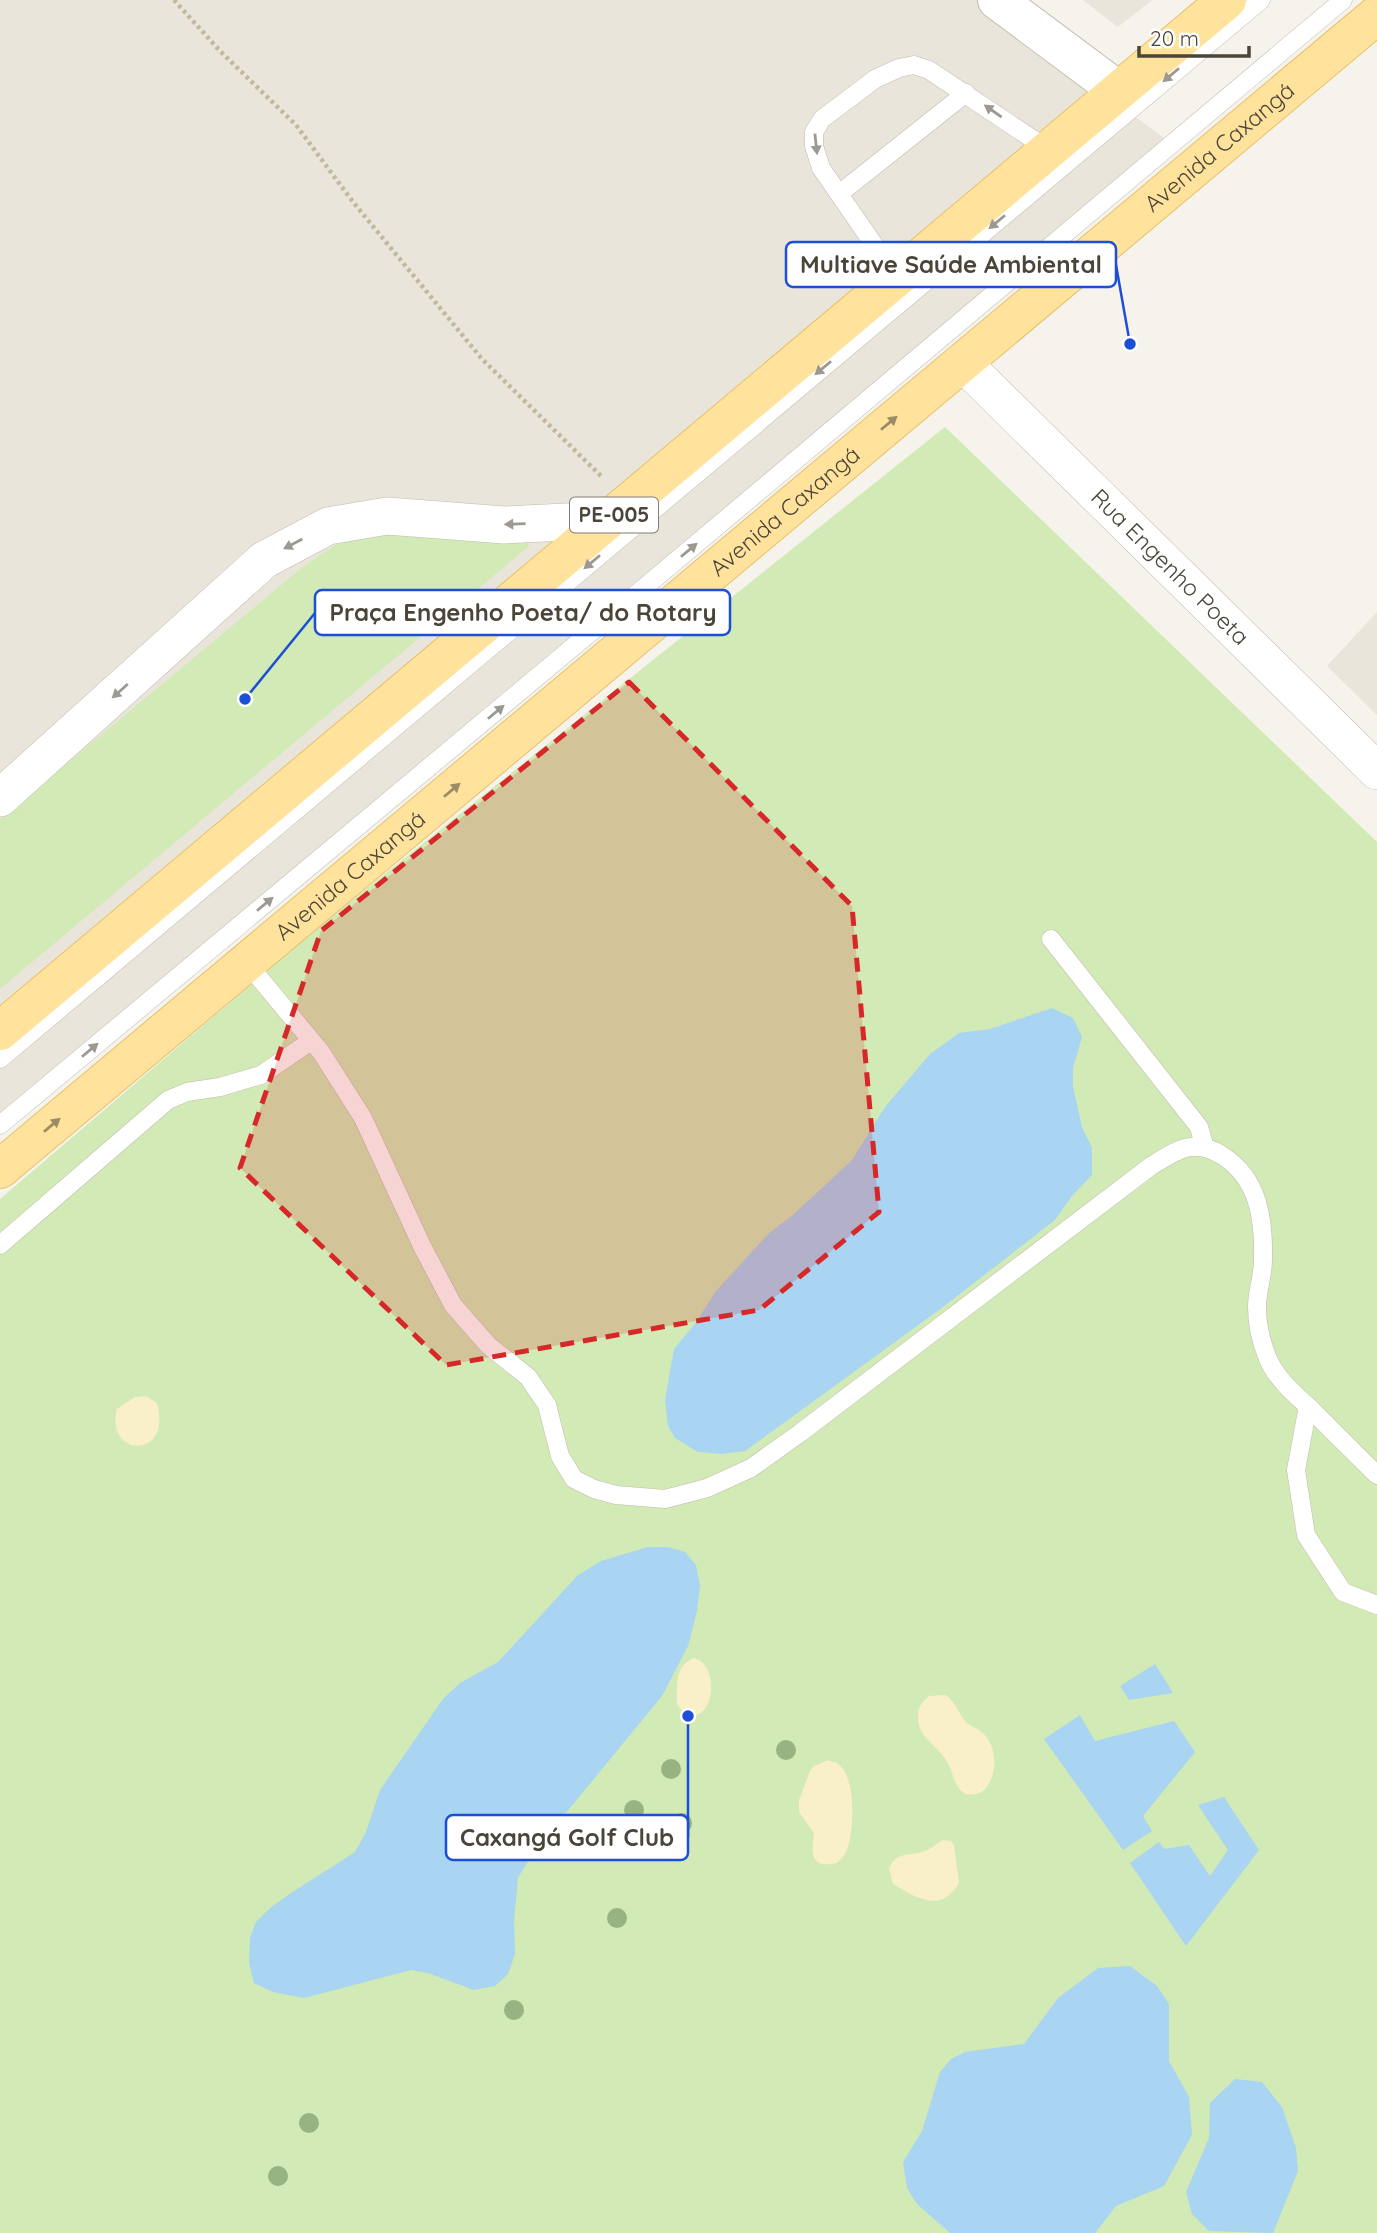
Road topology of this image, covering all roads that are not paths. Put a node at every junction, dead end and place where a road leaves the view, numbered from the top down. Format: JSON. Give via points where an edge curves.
{"nodes":[{"id":1,"x":997,"y":0,"type":"edge"},
{"id":2,"x":1227,"y":0,"type":"edge"},
{"id":3,"x":1261,"y":0,"type":"edge"},
{"id":4,"x":1343,"y":0,"type":"edge"},
{"id":5,"x":1377,"y":15,"type":"edge"},
{"id":6,"x":1119,"y":91,"type":"junction"},
{"id":7,"x":966,"y":93,"type":"junction"},
{"id":8,"x":1263,"y":110,"type":"junction"},
{"id":9,"x":1173,"y":145,"type":"junction"},
{"id":10,"x":1049,"y":150,"type":"junction"},
{"id":11,"x":839,"y":194,"type":"junction"},
{"id":12,"x":897,"y":278,"type":"junction"},
{"id":13,"x":962,"y":362,"type":"junction"},
{"id":14,"x":618,"y":512,"type":"junction"},
{"id":15,"x":1377,"y":771,"type":"edge"},
{"id":16,"x":0,"y":798,"type":"edge"},
{"id":17,"x":1051,"y":939,"type":"dead end"},
{"id":18,"x":246,"y":962,"type":"junction"},
{"id":19,"x":0,"y":1031,"type":"edge"},
{"id":20,"x":311,"y":1041,"type":"junction"},
{"id":21,"x":0,"y":1059,"type":"edge"},
{"id":22,"x":0,"y":1125,"type":"edge"},
{"id":23,"x":1205,"y":1148,"type":"junction"},
{"id":24,"x":0,"y":1169,"type":"edge"},
{"id":25,"x":0,"y":1245,"type":"edge"},
{"id":26,"x":1308,"y":1406,"type":"junction"},
{"id":27,"x":1377,"y":1475,"type":"edge"},
{"id":28,"x":1377,"y":1605,"type":"edge"}],
"edges":[{"from":1,"to":6,"type":"street"},
{"from":2,"to":6,"type":"main road","number":"PE-005"},
{"from":3,"to":21,"type":"lane","one_way":true},
{"from":4,"to":9,"type":"lane"},
{"from":5,"to":8,"type":"main road","name":"Avenida Caxangá"},
{"from":6,"to":10,"type":"main road","number":"PE-005"},
{"from":10,"to":7,"type":"lane","one_way":true},
{"from":7,"to":11,"type":"lane"},
{"from":7,"to":11,"type":"lane","one_way":true,"via":[[929,69],[914,65],[875,79],[822,118],[814,132],[814,146],[821,168]]},
{"from":8,"to":9,"type":"lane"},
{"from":8,"to":13,"type":"main road","name":"Avenida Caxangá"},
{"from":22,"to":9,"type":"lane","one_way":true},
{"from":10,"to":12,"type":"main road","number":"PE-005"},
{"from":11,"to":12,"type":"lane"},
{"from":12,"to":14,"type":"main road","number":"PE-005"},
{"from":13,"to":15,"type":"street","name":"Rua Engenho Poeta"},
{"from":18,"to":13,"type":"main road","name":"Avenida Caxangá","one_way":true},
{"from":14,"to":16,"type":"street","one_way":true,"via":[[504,525],[387,516],[328,526],[264,560]]},
{"from":14,"to":19,"type":"main road","number":"PE-005"},
{"from":17,"to":23,"type":"lane","via":[[1199,1126]]},
{"from":18,"to":20,"type":"lane"},
{"from":24,"to":18,"type":"main road","name":"Avenida Caxangá","one_way":true},
{"from":20,"to":23,"type":"lane","via":[[363,1118],[453,1305],[488,1345],[528,1377],[547,1405],[560,1455],[574,1479],[616,1495],[665,1499],[707,1488],[751,1468],[1151,1166],[1177,1150],[1196,1145]]},
{"from":20,"to":25,"type":"lane","via":[[261,1075],[168,1100]]},
{"from":23,"to":26,"type":"lane","via":[[1240,1169],[1253,1189],[1262,1217],[1260,1338],[1270,1363]]},
{"from":26,"to":27,"type":"lane"},
{"from":26,"to":28,"type":"lane","via":[[1296,1470],[1306,1535],[1343,1592]]}]}
